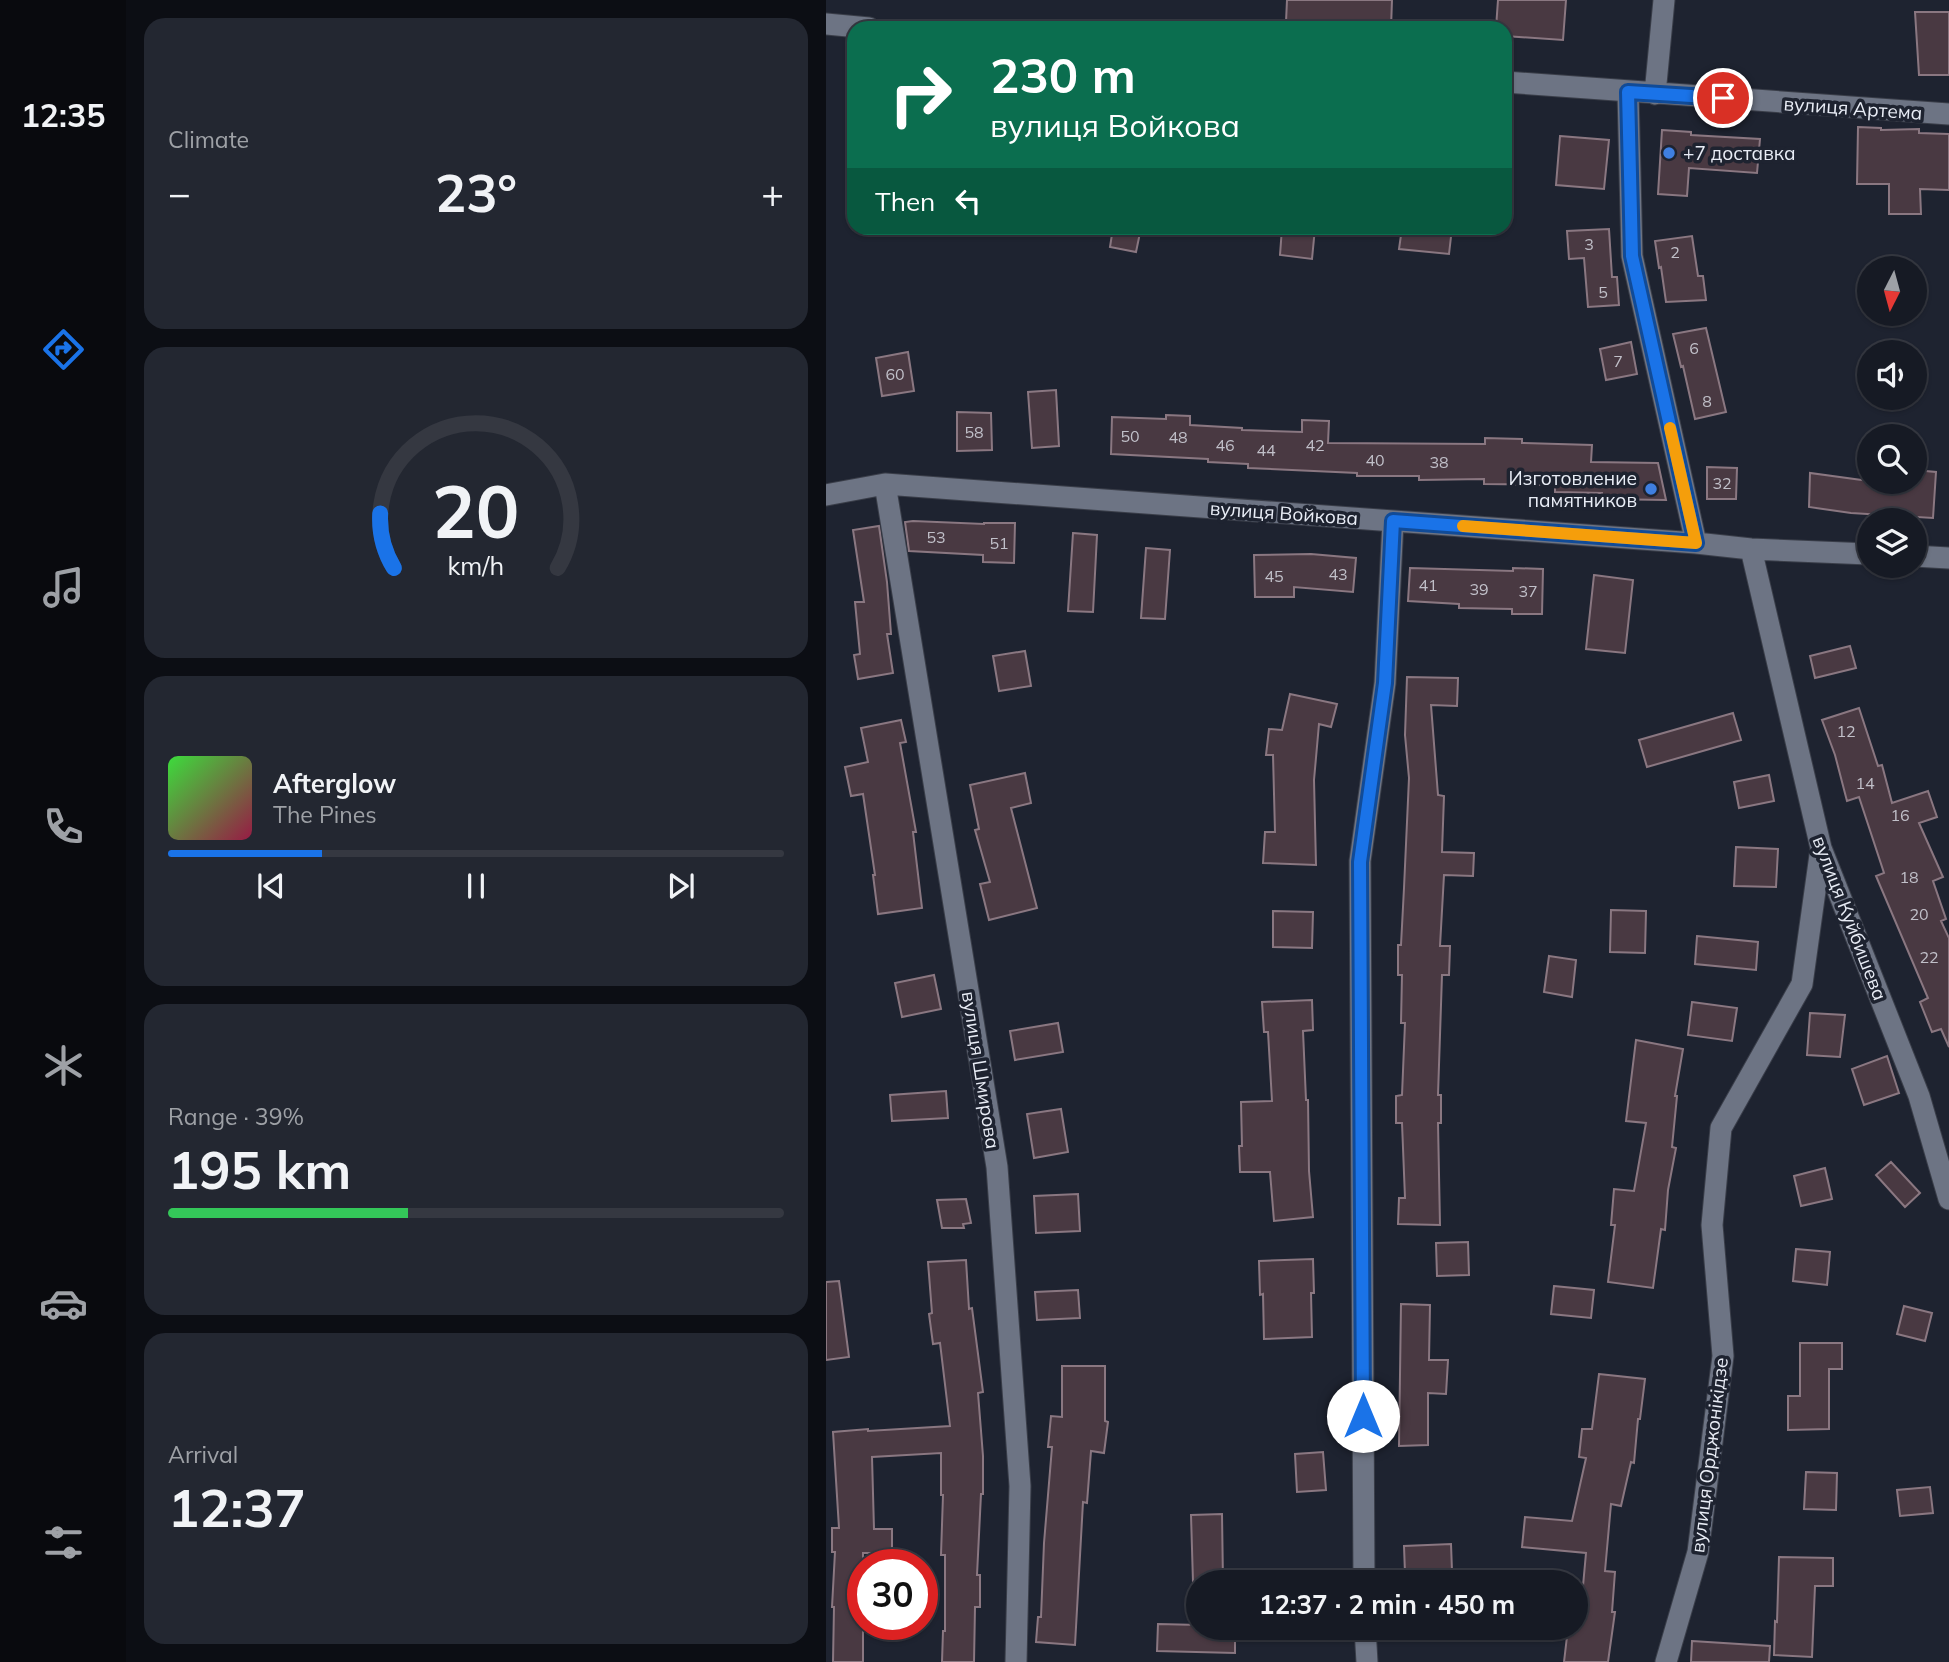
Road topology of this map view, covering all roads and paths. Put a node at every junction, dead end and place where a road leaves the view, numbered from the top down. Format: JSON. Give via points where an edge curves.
{"nodes":[{"id":1,"x":1664,"y":0,"type":"edge"},
{"id":2,"x":826,"y":24,"type":"edge"},
{"id":3,"x":847,"y":26,"type":"edge"},
{"id":4,"x":1512,"y":83,"type":"edge"},
{"id":5,"x":1628,"y":92,"type":"junction"},
{"id":6,"x":1655,"y":94,"type":"junction"},
{"id":7,"x":1949,"y":114,"type":"edge"},
{"id":8,"x":885,"y":484,"type":"junction"},
{"id":9,"x":826,"y":495,"type":"edge"},
{"id":10,"x":1393,"y":521,"type":"junction"},
{"id":11,"x":1696,"y":543,"type":"junction"},
{"id":12,"x":1751,"y":549,"type":"junction"},
{"id":13,"x":1857,"y":553,"type":"edge"},
{"id":14,"x":1927,"y":557,"type":"edge"},
{"id":15,"x":1949,"y":558,"type":"edge"},
{"id":16,"x":1821,"y":848,"type":"junction"},
{"id":17,"x":1949,"y":1199,"type":"edge"},
{"id":18,"x":1364,"y":1570,"type":"edge"},
{"id":19,"x":1366,"y":1640,"type":"edge"},
{"id":20,"x":1016,"y":1662,"type":"edge"},
{"id":21,"x":1367,"y":1662,"type":"edge"},
{"id":22,"x":1666,"y":1662,"type":"edge"}],
"edges":[{"from":1,"to":6,"type":"street"},
{"from":2,"to":3,"type":"street"},
{"from":4,"to":5,"type":"street","name":"вулиця Артема"},
{"from":5,"to":6,"type":"street","name":"вулиця Артема"},
{"from":5,"to":11,"type":"street","via":[[1632,256]]},
{"from":6,"to":7,"type":"street","name":"вулиця Артема"},
{"from":8,"to":9,"type":"street","name":"вулиця Войкова"},
{"from":8,"to":10,"type":"street","name":"вулиця Войкова"},
{"from":8,"to":20,"type":"street","name":"вулиця Шмирова","via":[[997,1167],[1020,1486]]},
{"from":10,"to":11,"type":"street","name":"вулиця Войкова"},
{"from":10,"to":18,"type":"street","via":[[1385,683],[1360,862]]},
{"from":11,"to":12,"type":"street","name":"вулиця Войкова"},
{"from":12,"to":13,"type":"street","name":"вулиця Войкова"},
{"from":12,"to":16,"type":"street","name":"вулиця Куйбишева"},
{"from":14,"to":15,"type":"street"},
{"from":16,"to":17,"type":"street","name":"вулиця Куйбишева","via":[[1919,1096]]},
{"from":16,"to":22,"type":"street","name":"вулиця Орджонікідзе","via":[[1802,984],[1721,1128],[1712,1225],[1723,1356],[1698,1552]]},
{"from":19,"to":21,"type":"street"}]}
